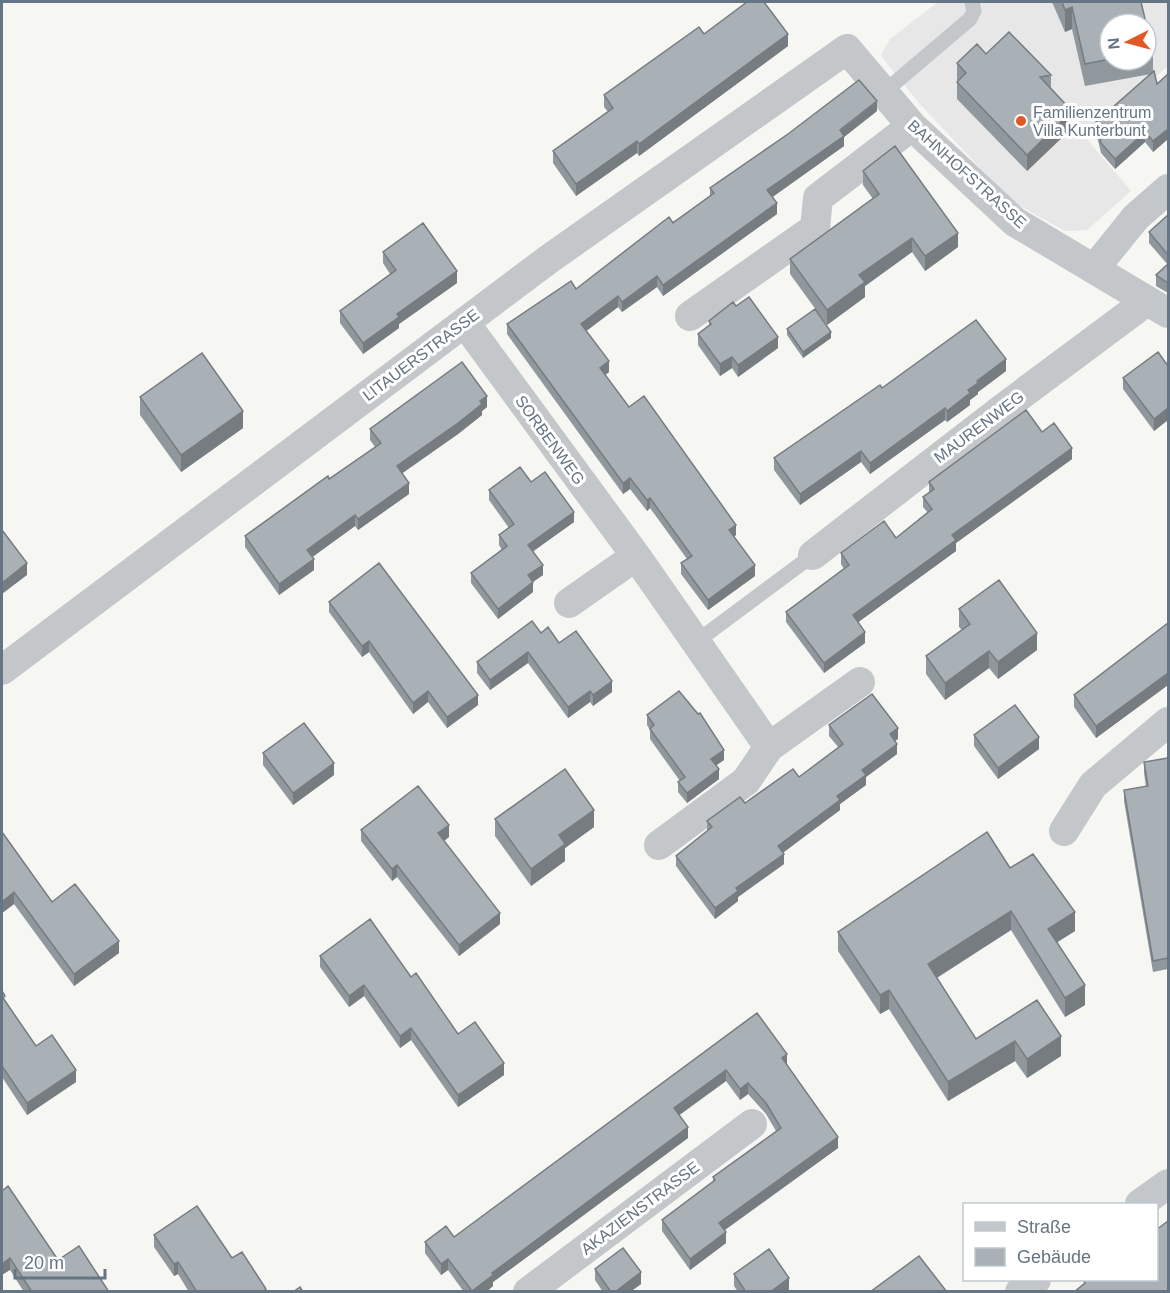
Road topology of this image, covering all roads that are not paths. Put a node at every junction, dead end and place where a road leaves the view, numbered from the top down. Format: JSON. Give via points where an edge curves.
{"nodes":[{"id":1,"x":972,"y":2,"type":"edge"},
{"id":2,"x":847,"y":49,"type":"joint"},
{"id":3,"x":884,"y":92,"type":"junction"},
{"id":4,"x":912,"y":126,"type":"junction"},
{"id":5,"x":1168,"y":189,"type":"edge"},
{"id":6,"x":1094,"y":269,"type":"junction"},
{"id":7,"x":1158,"y":307,"type":"edge"},
{"id":8,"x":690,"y":316,"type":"dead end"},
{"id":9,"x":465,"y":323,"type":"junction"},
{"id":10,"x":813,"y":555,"type":"joint"},
{"id":11,"x":636,"y":556,"type":"junction"},
{"id":12,"x":569,"y":603,"type":"dead end"},
{"id":13,"x":696,"y":642,"type":"junction"},
{"id":14,"x":2,"y":670,"type":"edge"},
{"id":15,"x":860,"y":682,"type":"dead end"},
{"id":16,"x":1168,"y":722,"type":"edge"},
{"id":17,"x":769,"y":747,"type":"junction"},
{"id":18,"x":1064,"y":831,"type":"dead end"},
{"id":19,"x":659,"y":845,"type":"dead end"},
{"id":20,"x":752,"y":1124,"type":"dead end"},
{"id":21,"x":1168,"y":1184,"type":"edge"},
{"id":22,"x":1141,"y":1203,"type":"edge"},
{"id":23,"x":1035,"y":1281,"type":"edge"},
{"id":24,"x":528,"y":1292,"type":"edge"},
{"id":25,"x":1020,"y":1292,"type":"edge"}],
"edges":[{"from":1,"to":3,"type":"lane","via":[[974,11],[970,19]]},
{"from":2,"to":3,"type":"street","name":"BAHNHOFSTRASSE"},
{"from":2,"to":9,"type":"street","name":"LITAUERSTRASSE","via":[[549,259]]},
{"from":3,"to":4,"type":"street","name":"BAHNHOFSTRASSE"},
{"from":4,"to":6,"type":"street","name":"BAHNHOFSTRASSE","via":[[1015,222]]},
{"from":4,"to":8,"type":"street","via":[[818,198],[815,228]]},
{"from":5,"to":6,"type":"street","via":[[1136,217]]},
{"from":6,"to":7,"type":"street","name":"BAHNHOFSTRASSE"},
{"from":7,"to":10,"type":"street","name":"MAURENWEG","via":[[1002,409]]},
{"from":9,"to":11,"type":"street","name":"SORBENWEG"},
{"from":9,"to":14,"type":"street","name":"LITAUERSTRASSE"},
{"from":10,"to":13,"type":"lane"},
{"from":11,"to":12,"type":"street"},
{"from":11,"to":13,"type":"street","name":"SORBENWEG"},
{"from":13,"to":17,"type":"street","name":"SORBENWEG"},
{"from":15,"to":17,"type":"street"},
{"from":16,"to":18,"type":"street","via":[[1093,784]]},
{"from":17,"to":19,"type":"street","via":[[746,781]]},
{"from":20,"to":24,"type":"street","name":"AKAZIENSTRASSE"},
{"from":21,"to":22,"type":"street"},
{"from":23,"to":25,"type":"street"}]}
